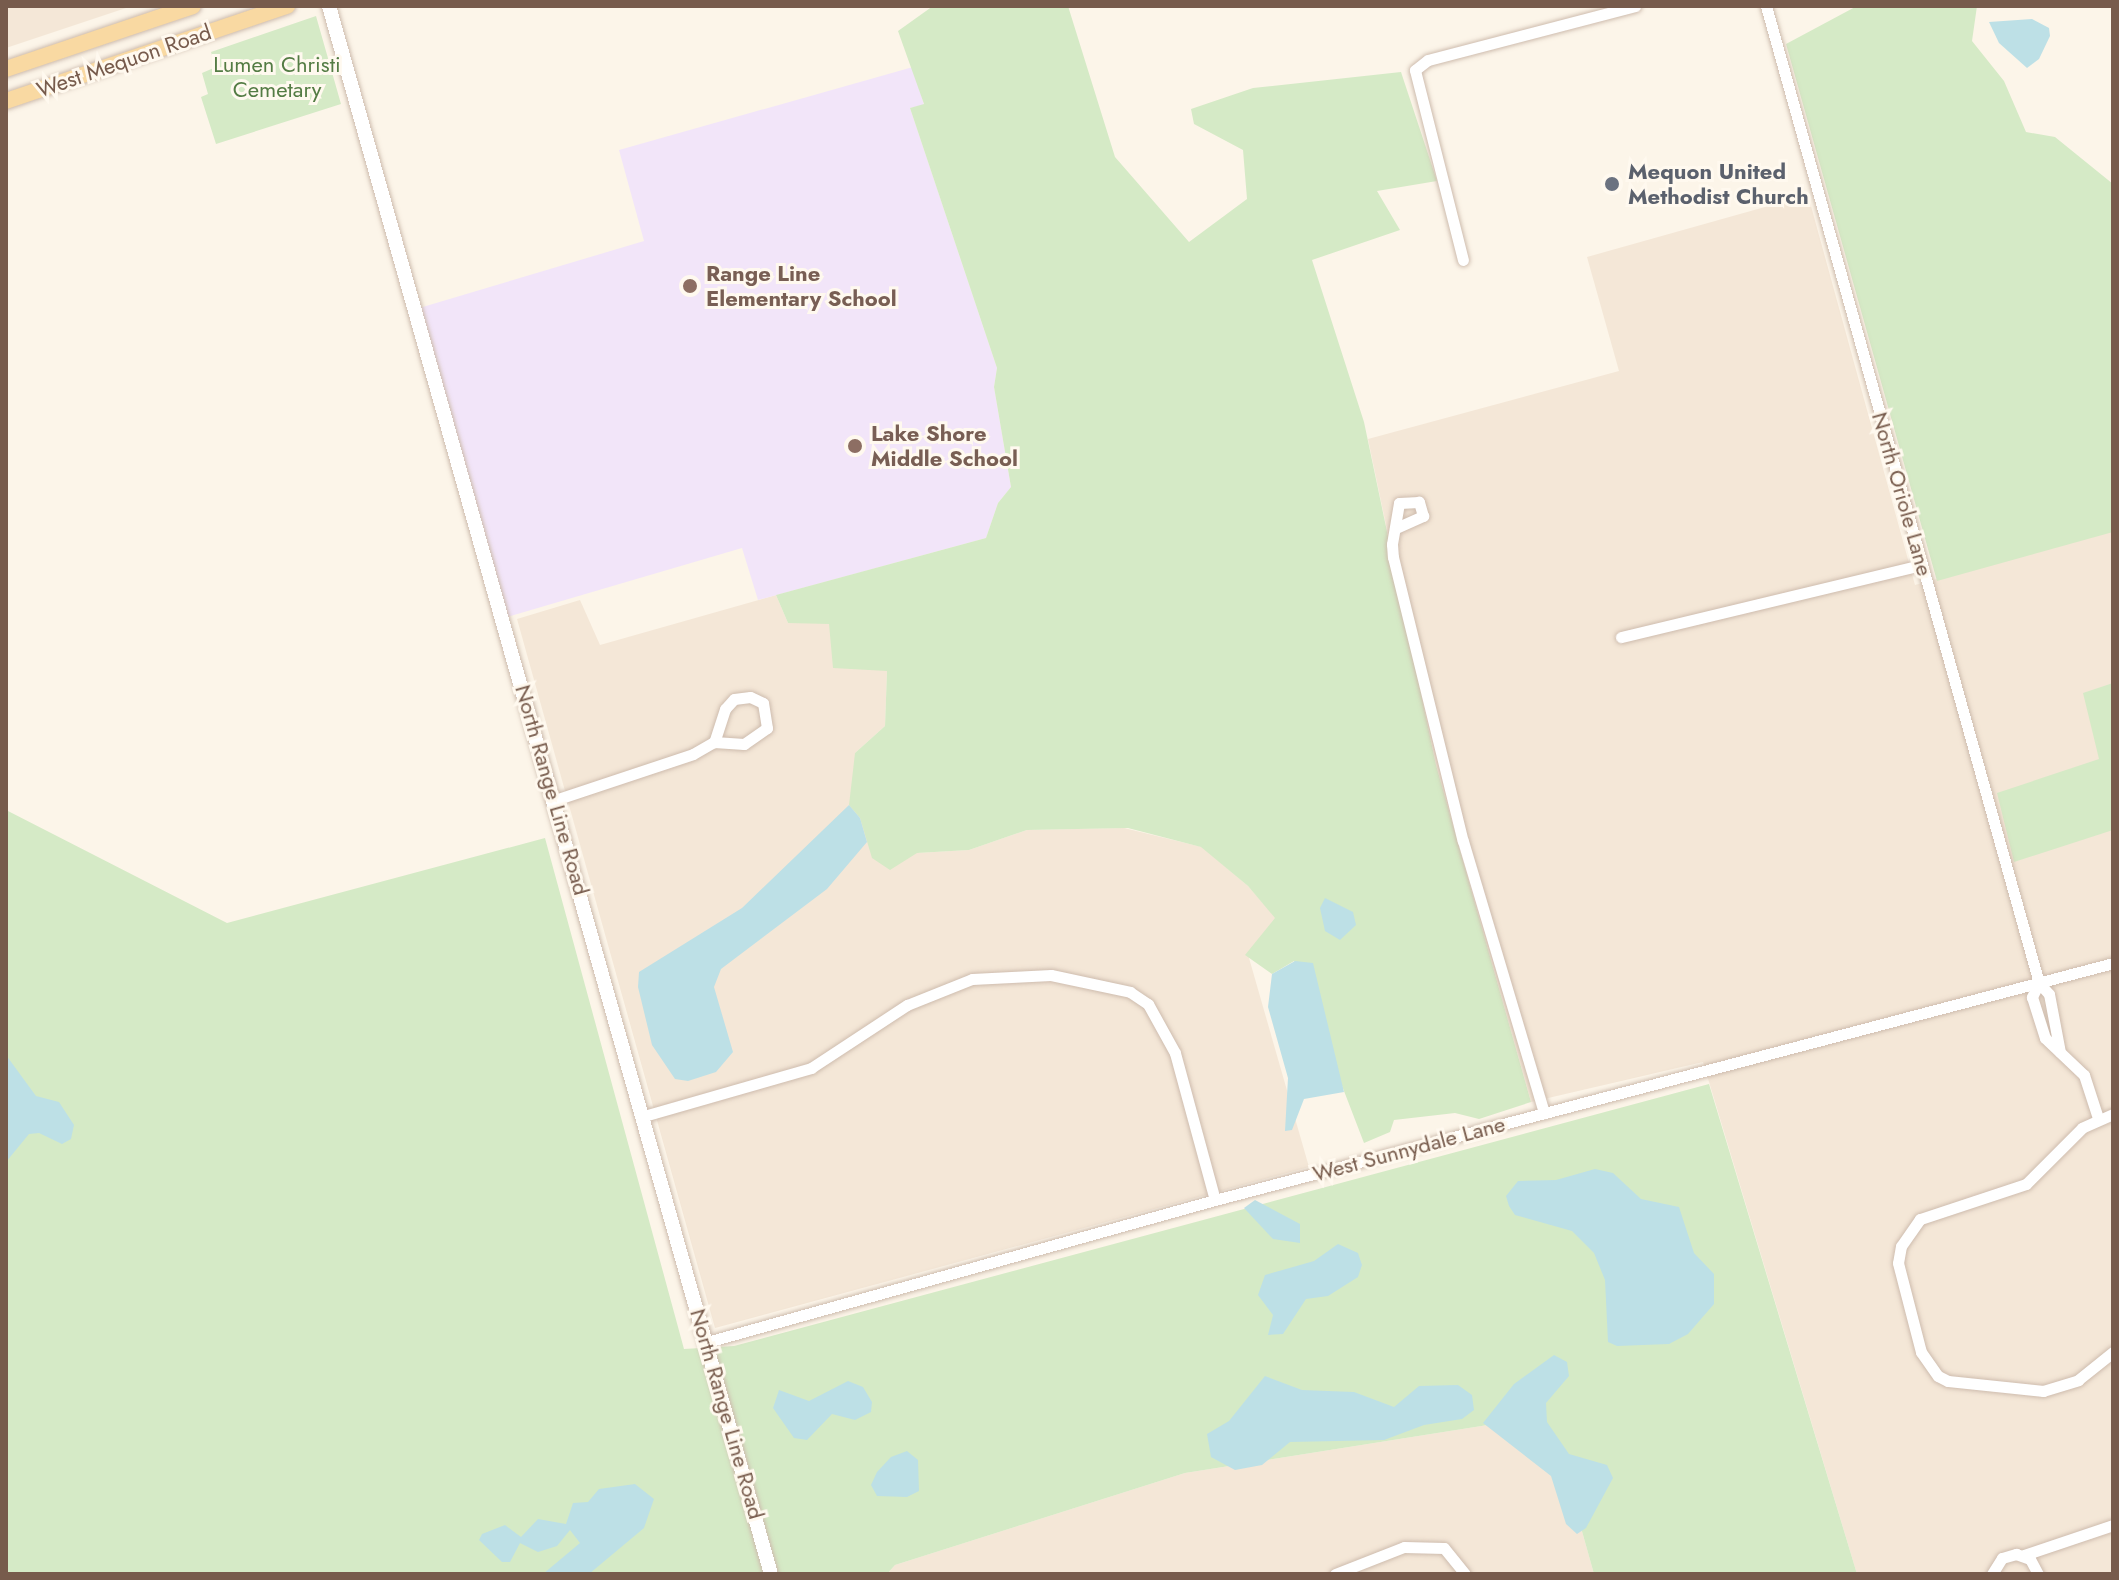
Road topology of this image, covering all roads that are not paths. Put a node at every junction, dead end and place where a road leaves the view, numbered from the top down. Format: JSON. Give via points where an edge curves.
{"nodes":[{"id":1,"x":193,"y":6,"type":"edge"},
{"id":2,"x":287,"y":6,"type":"edge"},
{"id":3,"x":329,"y":6,"type":"edge"},
{"id":4,"x":1635,"y":6,"type":"edge"},
{"id":5,"x":1766,"y":6,"type":"edge"},
{"id":6,"x":6,"y":69,"type":"edge"},
{"id":7,"x":6,"y":101,"type":"edge"},
{"id":8,"x":1463,"y":260,"type":"dead end"},
{"id":9,"x":1396,"y":528,"type":"dead end"},
{"id":10,"x":1922,"y":565,"type":"junction"},
{"id":11,"x":1621,"y":637,"type":"dead end"},
{"id":12,"x":714,"y":742,"type":"junction"},
{"id":13,"x":555,"y":800,"type":"junction"},
{"id":14,"x":2113,"y":963,"type":"edge"},
{"id":15,"x":2039,"y":983,"type":"junction"},
{"id":16,"x":1544,"y":1113,"type":"junction"},
{"id":17,"x":2113,"y":1114,"type":"edge"},
{"id":18,"x":644,"y":1116,"type":"junction"},
{"id":19,"x":2098,"y":1118,"type":"junction"},
{"id":20,"x":1215,"y":1200,"type":"junction"},
{"id":21,"x":707,"y":1342,"type":"junction"},
{"id":22,"x":2113,"y":1352,"type":"edge"},
{"id":23,"x":2113,"y":1525,"type":"edge"},
{"id":24,"x":2024,"y":1555,"type":"junction"},
{"id":25,"x":771,"y":1574,"type":"edge"},
{"id":26,"x":1335,"y":1574,"type":"edge"},
{"id":27,"x":1465,"y":1574,"type":"edge"},
{"id":28,"x":1992,"y":1574,"type":"edge"},
{"id":29,"x":2038,"y":1574,"type":"edge"}],
"edges":[{"from":1,"to":6,"type":"main road","name":"West Mequon Road"},
{"from":2,"to":7,"type":"main road","name":"West Mequon Road"},
{"from":3,"to":13,"type":"street","name":"North Range Line Road"},
{"from":4,"to":8,"type":"street","via":[[1428,60],[1415,70]]},
{"from":5,"to":10,"type":"street","name":"North Oriole Lane"},
{"from":9,"to":16,"type":"street","via":[[1393,557],[1463,841]]},
{"from":10,"to":11,"type":"street"},
{"from":10,"to":15,"type":"street","name":"North Oriole Lane"},
{"from":12,"to":12,"type":"street","via":[[744,744],[758,738],[767,728],[763,703],[750,697],[734,699]]},
{"from":12,"to":13,"type":"street","via":[[693,754]]},
{"from":13,"to":18,"type":"street","name":"North Range Line Road"},
{"from":14,"to":15,"type":"street","name":"West Sunnydale Lane"},
{"from":15,"to":16,"type":"street","name":"West Sunnydale Lane"},
{"from":15,"to":19,"type":"street","name":"North Oriole Lane","via":[[2049,994],[2060,1052],[2084,1075]]},
{"from":16,"to":20,"type":"street","name":"West Sunnydale Lane"},
{"from":17,"to":19,"type":"street"},
{"from":18,"to":20,"type":"street","via":[[811,1068],[907,1005],[972,979],[1051,975],[1130,992],[1148,1004],[1175,1053]]},
{"from":18,"to":21,"type":"street","name":"North Range Line Road"},
{"from":19,"to":22,"type":"street","via":[[2026,1184],[1920,1219],[1901,1246],[1898,1263],[1921,1352],[1948,1381],[2043,1391],[2078,1380]]},
{"from":20,"to":21,"type":"street","name":"West Sunnydale Lane"},
{"from":21,"to":25,"type":"street","name":"North Range Line Road"},
{"from":23,"to":24,"type":"street"},
{"from":24,"to":28,"type":"street","via":[[2002,1558]]},
{"from":24,"to":29,"type":"street"},
{"from":26,"to":27,"type":"street","via":[[1404,1547],[1444,1548]]}]}
